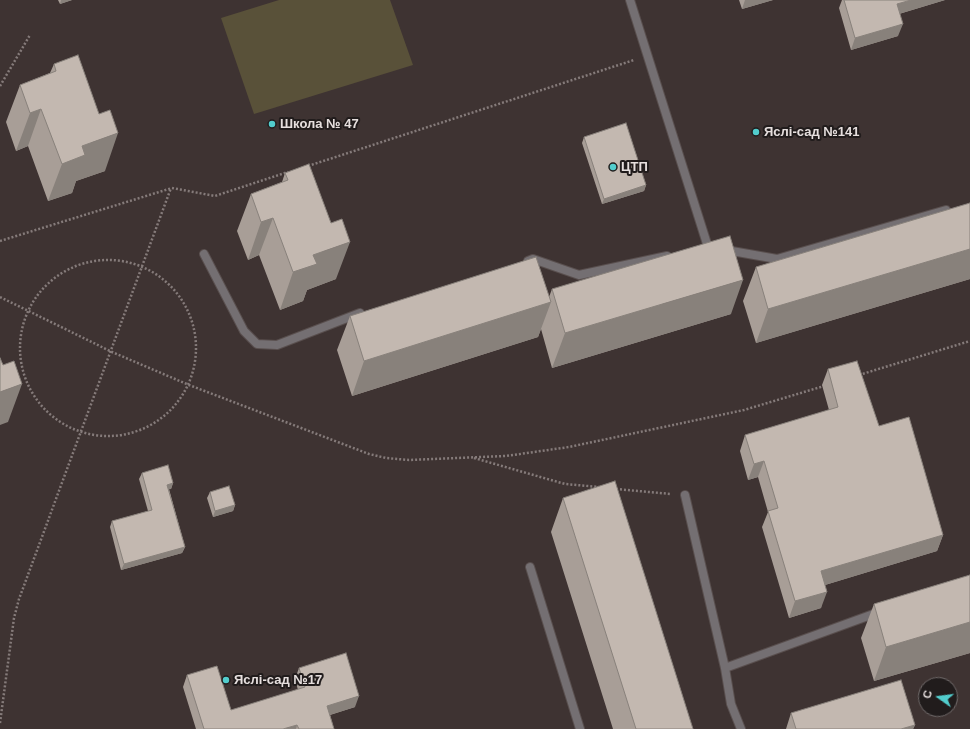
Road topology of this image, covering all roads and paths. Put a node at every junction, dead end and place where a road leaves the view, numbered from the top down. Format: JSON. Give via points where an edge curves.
{"nodes":[{"id":1,"x":630,"y":0,"type":"edge"},
{"id":2,"x":30,"y":35,"type":"dead end"},
{"id":3,"x":648,"y":55,"type":"junction"},
{"id":4,"x":0,"y":86,"type":"edge"},
{"id":5,"x":306,"y":166,"type":"edge"},
{"id":6,"x":291,"y":171,"type":"edge"},
{"id":7,"x":172,"y":188,"type":"junction"},
{"id":8,"x":955,"y":207,"type":"edge"},
{"id":9,"x":0,"y":242,"type":"edge"},
{"id":10,"x":678,"y":253,"type":"edge"},
{"id":11,"x":204,"y":254,"type":"dead end"},
{"id":12,"x":518,"y":264,"type":"edge"},
{"id":13,"x":144,"y":266,"type":"junction"},
{"id":14,"x":0,"y":297,"type":"edge"},
{"id":15,"x":27,"y":310,"type":"junction"},
{"id":16,"x":367,"y":311,"type":"edge"},
{"id":17,"x":970,"y":341,"type":"edge"},
{"id":18,"x":112,"y":352,"type":"junction"},
{"id":19,"x":857,"y":375,"type":"edge"},
{"id":20,"x":189,"y":385,"type":"junction"},
{"id":21,"x":827,"y":385,"type":"edge"},
{"id":22,"x":82,"y":433,"type":"junction"},
{"id":23,"x":472,"y":457,"type":"junction"},
{"id":24,"x":602,"y":488,"type":"edge"},
{"id":25,"x":610,"y":488,"type":"edge"},
{"id":26,"x":685,"y":495,"type":"joint"},
{"id":27,"x":530,"y":567,"type":"dead end"},
{"id":28,"x":888,"y":608,"type":"edge"},
{"id":29,"x":725,"y":668,"type":"junction"},
{"id":30,"x":0,"y":723,"type":"edge"},
{"id":31,"x":580,"y":729,"type":"edge"},
{"id":32,"x":741,"y":729,"type":"edge"}],
"edges":[{"from":1,"to":3,"type":"lane"},
{"from":2,"to":4,"type":"path"},
{"from":3,"to":5,"type":"path"},
{"from":3,"to":8,"type":"lane","via":[[705,248],[777,259]]},
{"from":6,"to":7,"type":"path","via":[[215,196]]},
{"from":7,"to":9,"type":"path"},
{"from":7,"to":13,"type":"path"},
{"from":10,"to":12,"type":"lane","via":[[579,275],[533,259]]},
{"from":11,"to":16,"type":"lane","via":[[244,331],[257,344],[277,345]]},
{"from":13,"to":15,"type":"path","via":[[117,259],[90,261],[64,270],[43,288]]},
{"from":13,"to":18,"type":"path"},
{"from":13,"to":20,"type":"path","via":[[173,286],[191,316],[198,350]]},
{"from":14,"to":15,"type":"path"},
{"from":15,"to":18,"type":"path"},
{"from":15,"to":22,"type":"path","via":[[19,339],[22,370],[34,397],[55,419]]},
{"from":17,"to":19,"type":"path"},
{"from":18,"to":20,"type":"path"},
{"from":18,"to":22,"type":"path"},
{"from":20,"to":22,"type":"path","via":[[171,411],[145,430],[113,437]]},
{"from":20,"to":23,"type":"path","via":[[369,454],[409,460]]},
{"from":21,"to":23,"type":"path","via":[[744,410],[569,447],[506,456]]},
{"from":22,"to":30,"type":"path","via":[[14,618]]},
{"from":23,"to":24,"type":"path","via":[[565,484]]},
{"from":25,"to":26,"type":"path"},
{"from":26,"to":29,"type":"lane"},
{"from":27,"to":31,"type":"lane"},
{"from":28,"to":29,"type":"lane"},
{"from":29,"to":32,"type":"lane","via":[[732,704]]}]}
